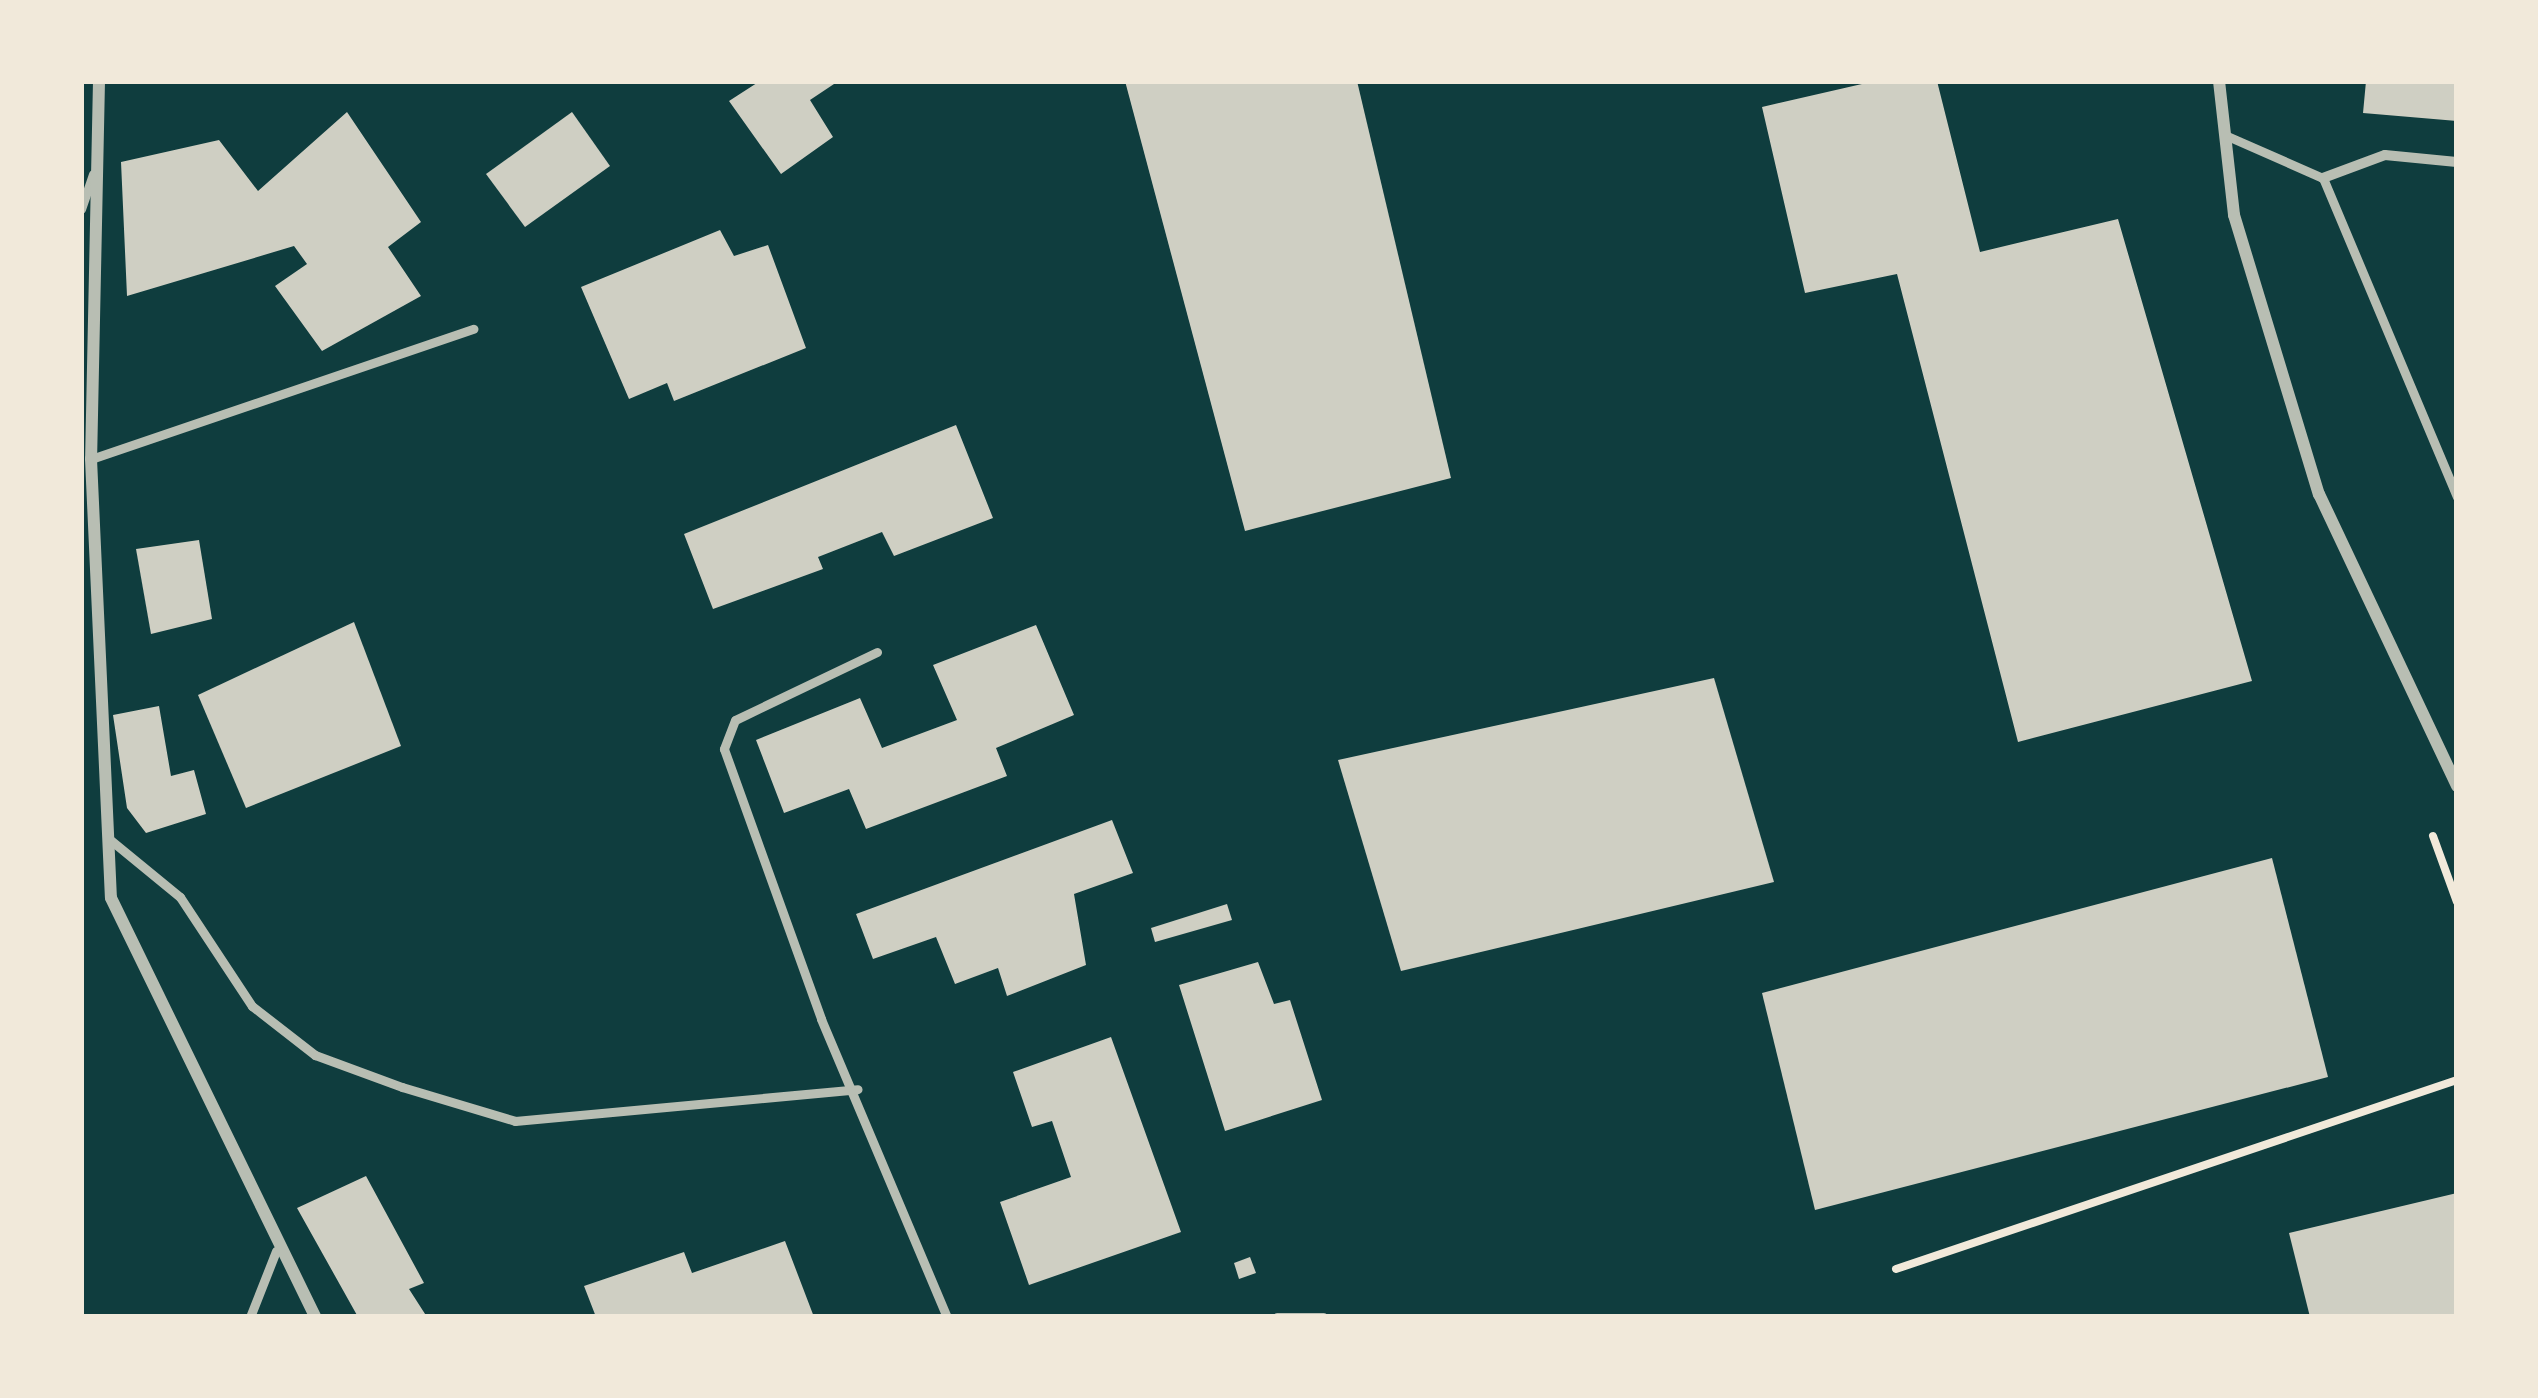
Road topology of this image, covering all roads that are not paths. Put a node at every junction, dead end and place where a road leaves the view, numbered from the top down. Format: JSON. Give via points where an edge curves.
{"nodes":[{"id":1,"x":99,"y":81,"type":"edge"},
{"id":2,"x":2219,"y":81,"type":"edge"},
{"id":3,"x":2225,"y":135,"type":"junction"},
{"id":4,"x":2457,"y":162,"type":"edge"},
{"id":5,"x":97,"y":165,"type":"junction"},
{"id":6,"x":2323,"y":178,"type":"junction"},
{"id":7,"x":81,"y":209,"type":"edge"},
{"id":8,"x":473,"y":329,"type":"dead end"},
{"id":9,"x":92,"y":458,"type":"junction"},
{"id":10,"x":2457,"y":497,"type":"edge"},
{"id":11,"x":877,"y":652,"type":"dead end"},
{"id":12,"x":2457,"y":786,"type":"edge"},
{"id":13,"x":104,"y":835,"type":"junction"},
{"id":14,"x":858,"y":1089,"type":"junction"},
{"id":15,"x":276,"y":1251,"type":"junction"},
{"id":16,"x":250,"y":1317,"type":"edge"},
{"id":17,"x":315,"y":1317,"type":"edge"},
{"id":18,"x":947,"y":1317,"type":"edge"},
{"id":19,"x":1277,"y":1317,"type":"edge"},
{"id":20,"x":1323,"y":1317,"type":"edge"}],
"edges":[{"from":1,"to":5,"type":"street"},
{"from":2,"to":3,"type":"street"},
{"from":3,"to":6,"type":"lane"},
{"from":3,"to":12,"type":"street","via":[[2234,215],[2319,494]]},
{"from":4,"to":6,"type":"street","via":[[2385,154]]},
{"from":5,"to":7,"type":"lane"},
{"from":5,"to":9,"type":"street"},
{"from":6,"to":10,"type":"lane"},
{"from":8,"to":9,"type":"lane"},
{"from":9,"to":13,"type":"street"},
{"from":11,"to":14,"type":"lane","via":[[735,720],[724,749],[821,1019]]},
{"from":13,"to":14,"type":"lane","via":[[180,897],[252,1006],[314,1054],[402,1087],[515,1121]]},
{"from":13,"to":15,"type":"street","via":[[111,898]]},
{"from":14,"to":18,"type":"lane"},
{"from":15,"to":16,"type":"lane"},
{"from":15,"to":17,"type":"street"},
{"from":19,"to":20,"type":"lane"}]}
